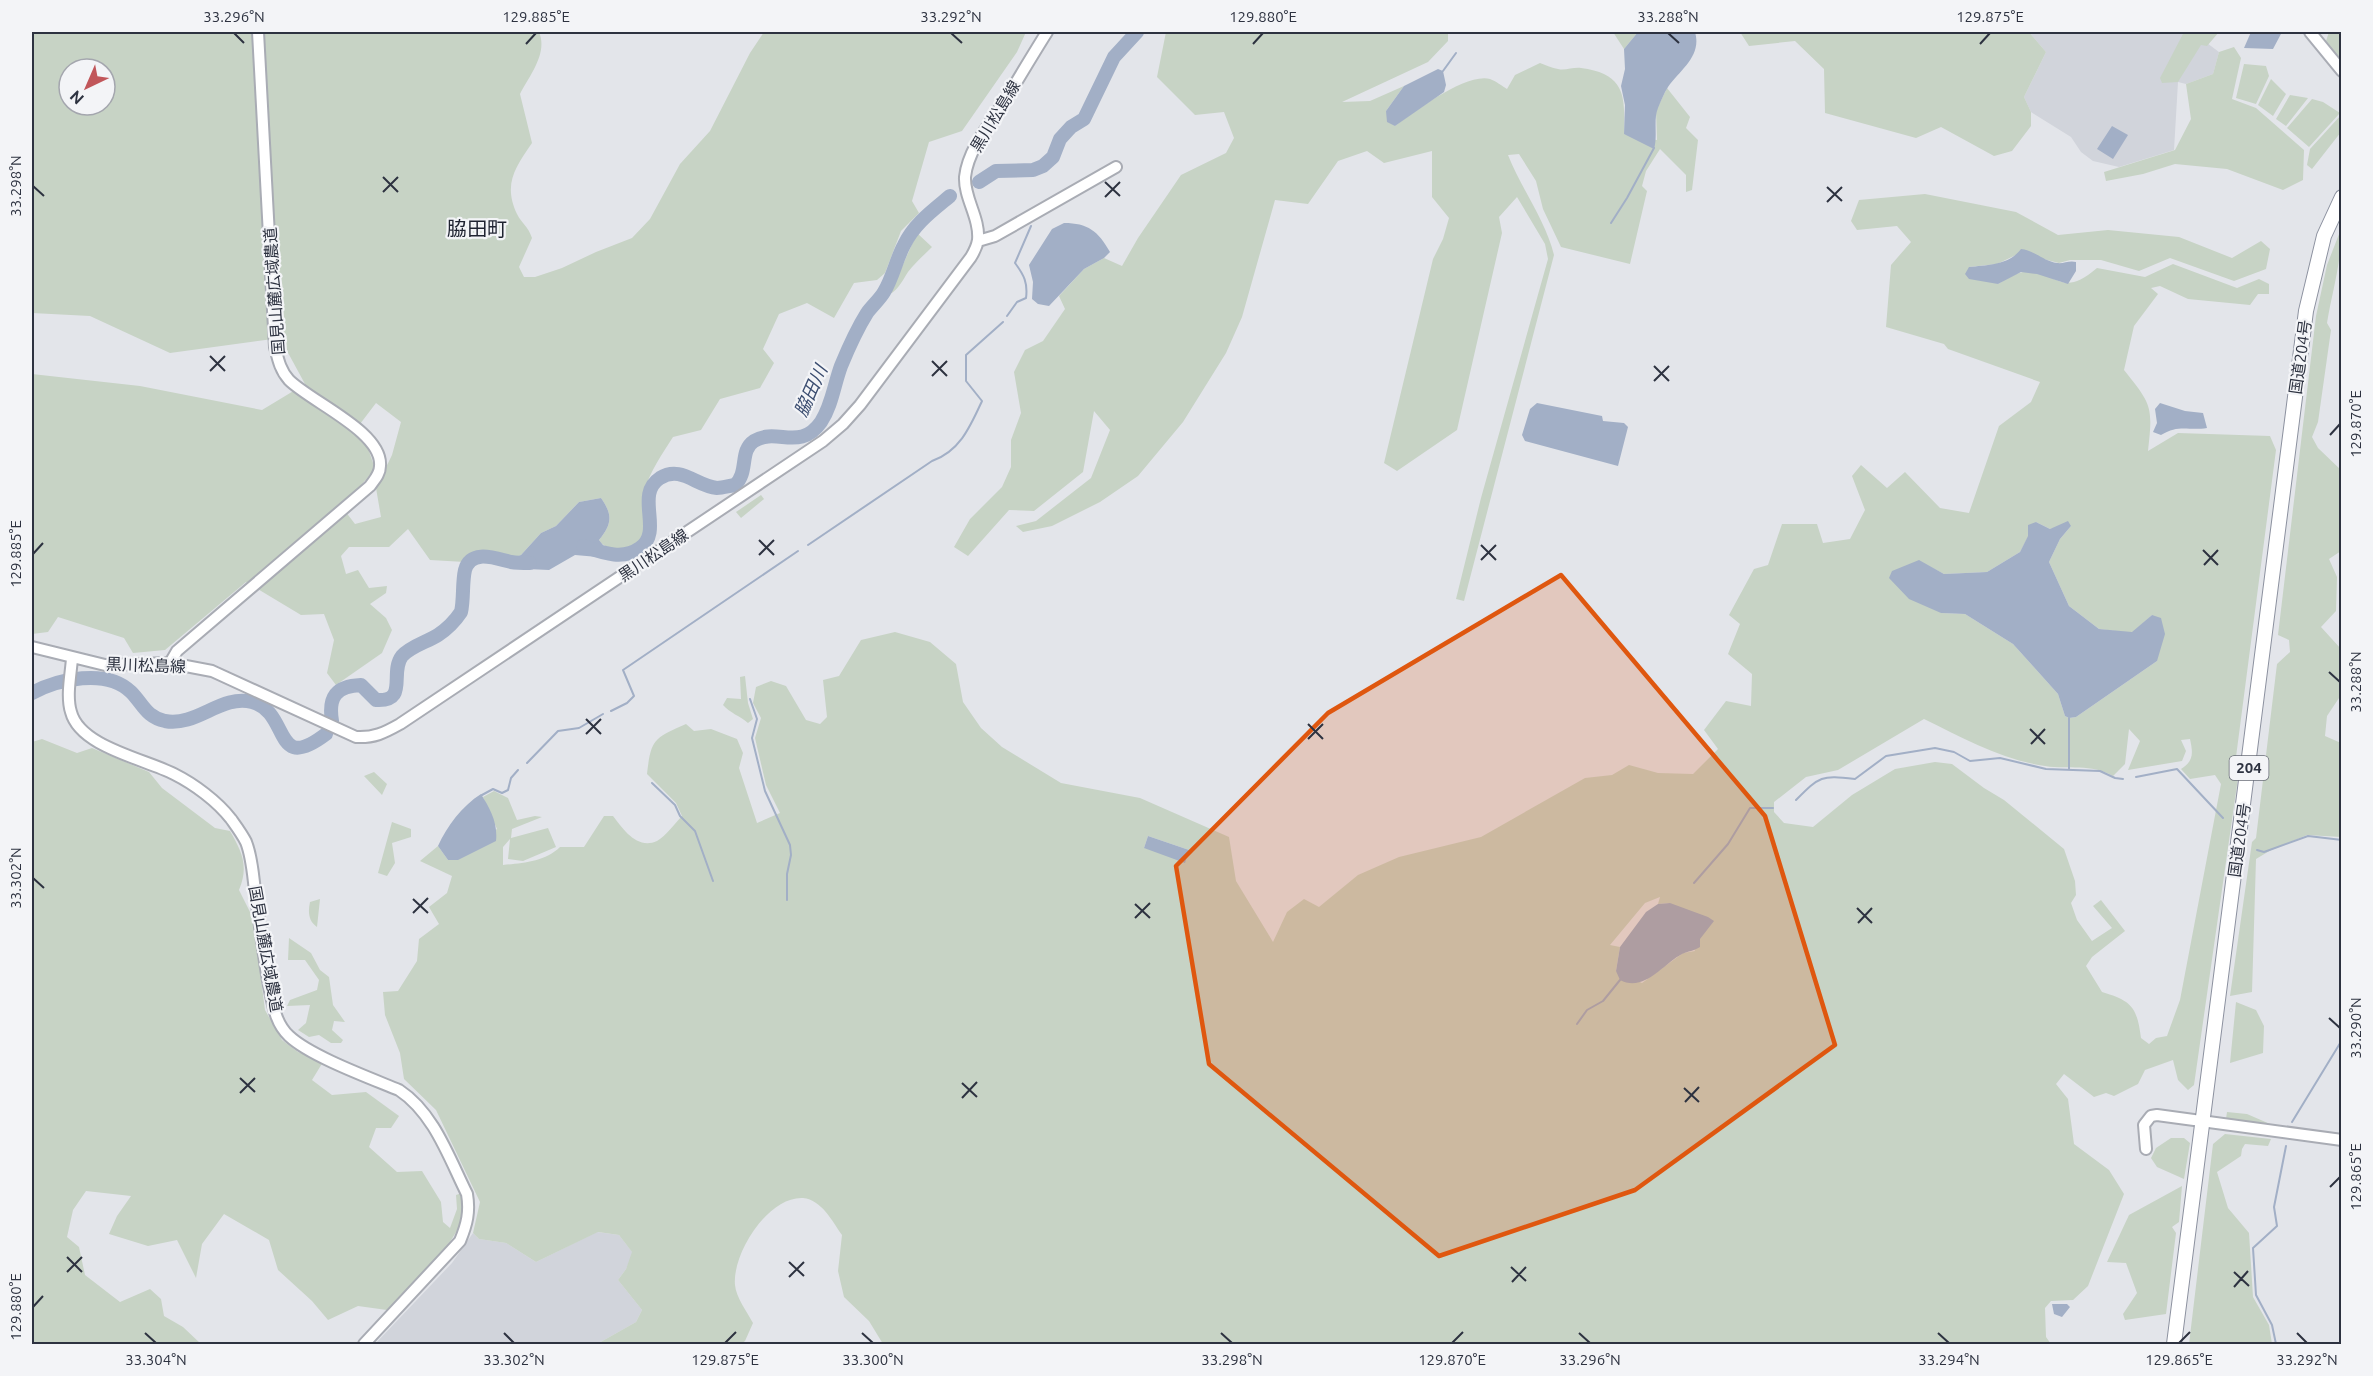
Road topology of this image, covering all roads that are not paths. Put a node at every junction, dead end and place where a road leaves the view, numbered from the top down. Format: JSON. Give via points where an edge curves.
{"nodes":[{"id":1,"x":258,"y":32,"type":"edge"},
{"id":2,"x":1047,"y":32,"type":"edge"},
{"id":3,"x":2310,"y":32,"type":"edge"},
{"id":4,"x":2342,"y":71,"type":"edge"},
{"id":5,"x":1116,"y":167,"type":"dead end"},
{"id":6,"x":2342,"y":197,"type":"edge"},
{"id":7,"x":978,"y":241,"type":"junction"},
{"id":8,"x":32,"y":647,"type":"edge"},
{"id":9,"x":72,"y":662,"type":"junction"},
{"id":10,"x":170,"y":663,"type":"junction"},
{"id":11,"x":2202,"y":1122,"type":"junction"},
{"id":12,"x":2342,"y":1140,"type":"edge"},
{"id":13,"x":2146,"y":1149,"type":"dead end"},
{"id":14,"x":364,"y":1344,"type":"edge"},
{"id":15,"x":2174,"y":1344,"type":"edge"}],
"edges":[{"from":1,"to":10,"type":"street","name":"国見山麓広域農道","via":[[278,362],[296,386],[363,433],[374,445],[381,465],[370,486],[177,651]]},
{"from":2,"to":7,"type":"street","name":"黒川松島線","via":[[968,162],[965,179]]},
{"from":3,"to":4,"type":"street"},
{"from":5,"to":7,"type":"street","via":[[995,236]]},
{"from":6,"to":11,"type":"highway","name":"国道204号","number":"204","via":[[2324,236],[2306,311]]},
{"from":7,"to":10,"type":"street","name":"黒川松島線","via":[[971,257],[860,405],[823,441],[382,734],[356,737],[212,671]]},
{"from":8,"to":9,"type":"street","name":"黒川松島線"},
{"from":9,"to":10,"type":"street","name":"黒川松島線"},
{"from":9,"to":14,"type":"street","name":"国見山麓広域農道","via":[[71,713],[77,724],[101,744],[174,774],[229,817],[246,843],[265,965],[280,1024],[295,1042],[412,1098],[427,1116],[467,1194],[470,1208],[460,1240]]},
{"from":11,"to":12,"type":"street"},
{"from":11,"to":13,"type":"street","via":[[2151,1116],[2144,1125]]},
{"from":11,"to":15,"type":"highway","name":"国道204号","number":"204"}]}
